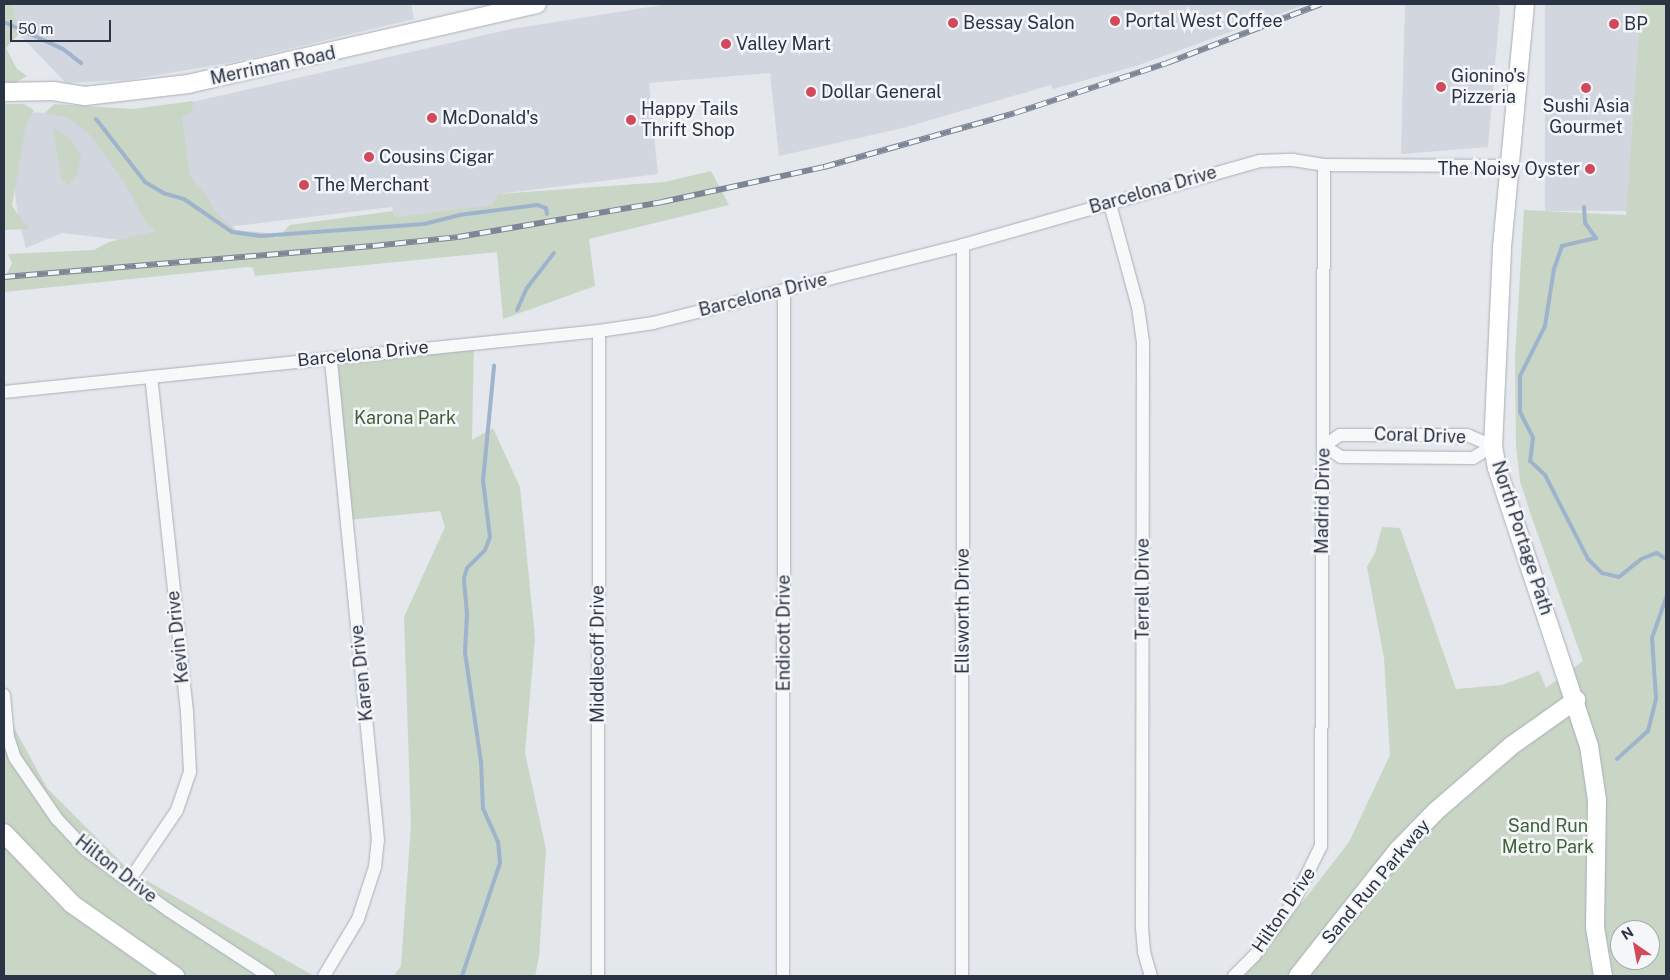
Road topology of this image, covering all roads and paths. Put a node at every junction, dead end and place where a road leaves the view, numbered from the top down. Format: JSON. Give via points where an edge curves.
{"nodes":[{"id":1,"x":537,"y":4,"type":"edge"},
{"id":2,"x":1525,"y":4,"type":"edge"},
{"id":3,"x":4,"y":92,"type":"edge"},
{"id":4,"x":1324,"y":165,"type":"junction"},
{"id":5,"x":1510,"y":166,"type":"junction"},
{"id":6,"x":1110,"y":204,"type":"junction"},
{"id":7,"x":963,"y":245,"type":"junction"},
{"id":8,"x":784,"y":290,"type":"junction"},
{"id":9,"x":599,"y":331,"type":"junction"},
{"id":10,"x":331,"y":358,"type":"junction"},
{"id":11,"x":151,"y":377,"type":"junction"},
{"id":12,"x":4,"y":392,"type":"edge"},
{"id":13,"x":1324,"y":446,"type":"junction"},
{"id":14,"x":1493,"y":446,"type":"junction"},
{"id":15,"x":4,"y":695,"type":"edge"},
{"id":16,"x":1576,"y":700,"type":"junction"},
{"id":17,"x":4,"y":833,"type":"edge"},
{"id":18,"x":1322,"y":837,"type":"joint"},
{"id":19,"x":129,"y":881,"type":"junction"},
{"id":20,"x":175,"y":976,"type":"edge"},
{"id":21,"x":269,"y":976,"type":"edge"},
{"id":22,"x":324,"y":976,"type":"edge"},
{"id":23,"x":598,"y":976,"type":"edge"},
{"id":24,"x":783,"y":976,"type":"edge"},
{"id":25,"x":962,"y":976,"type":"edge"},
{"id":26,"x":1150,"y":976,"type":"edge"},
{"id":27,"x":1234,"y":976,"type":"edge"},
{"id":28,"x":1298,"y":976,"type":"edge"},
{"id":29,"x":1603,"y":976,"type":"edge"}],
"edges":[{"from":1,"to":3,"type":"main road","name":"Merriman Road","via":[[188,84],[85,96],[53,91]]},
{"from":2,"to":5,"type":"main road","name":"North Portage Path"},
{"from":4,"to":5,"type":"street","name":"Barcelona Drive"},
{"from":4,"to":6,"type":"street","name":"Barcelona Drive","via":[[1293,160],[1260,161],[1217,170]]},
{"from":4,"to":13,"type":"street","name":"Madrid Drive"},
{"from":5,"to":14,"type":"main road","name":"North Portage Path","via":[[1492,412]]},
{"from":6,"to":7,"type":"street","name":"Barcelona Drive"},
{"from":6,"to":26,"type":"street","name":"Terrell Drive","via":[[1138,308],[1143,342],[1142,928]]},
{"from":7,"to":8,"type":"street","name":"Barcelona Drive"},
{"from":7,"to":25,"type":"street","name":"Ellsworth Drive"},
{"from":8,"to":9,"type":"street","name":"Barcelona Drive","via":[[653,323]]},
{"from":8,"to":24,"type":"street","name":"Endicott Drive"},
{"from":9,"to":10,"type":"street","name":"Barcelona Drive"},
{"from":9,"to":23,"type":"street","name":"Middlecoff Drive"},
{"from":10,"to":11,"type":"street","name":"Barcelona Drive"},
{"from":10,"to":22,"type":"street","name":"Karen Drive","via":[[378,840],[372,876],[358,919]]},
{"from":11,"to":12,"type":"street","name":"Barcelona Drive"},
{"from":11,"to":19,"type":"street","name":"Kevin Drive","via":[[187,712],[190,772],[177,810]]},
{"from":13,"to":14,"type":"street","name":"Coral Drive","via":[[1340,435],[1467,435]]},
{"from":13,"to":14,"type":"street","name":"Coral Drive","via":[[1341,457],[1473,458]]},
{"from":13,"to":18,"type":"street","name":"Madrid Drive"},
{"from":14,"to":16,"type":"main road","name":"North Portage Path","via":[[1497,468]]},
{"from":15,"to":19,"type":"street","name":"Hilton Drive","via":[[11,748],[31,786],[86,850]]},
{"from":16,"to":28,"type":"main road","name":"Sand Run Parkway","via":[[1511,746],[1436,811],[1393,856]]},
{"from":16,"to":29,"type":"main road","name":"North Portage Path","via":[[1589,746],[1597,793],[1595,927]]},
{"from":17,"to":20,"type":"main road","via":[[72,904]]},
{"from":18,"to":27,"type":"street","name":"Hilton Drive","via":[[1317,859],[1294,901]]},
{"from":19,"to":21,"type":"street","name":"Hilton Drive"}]}
